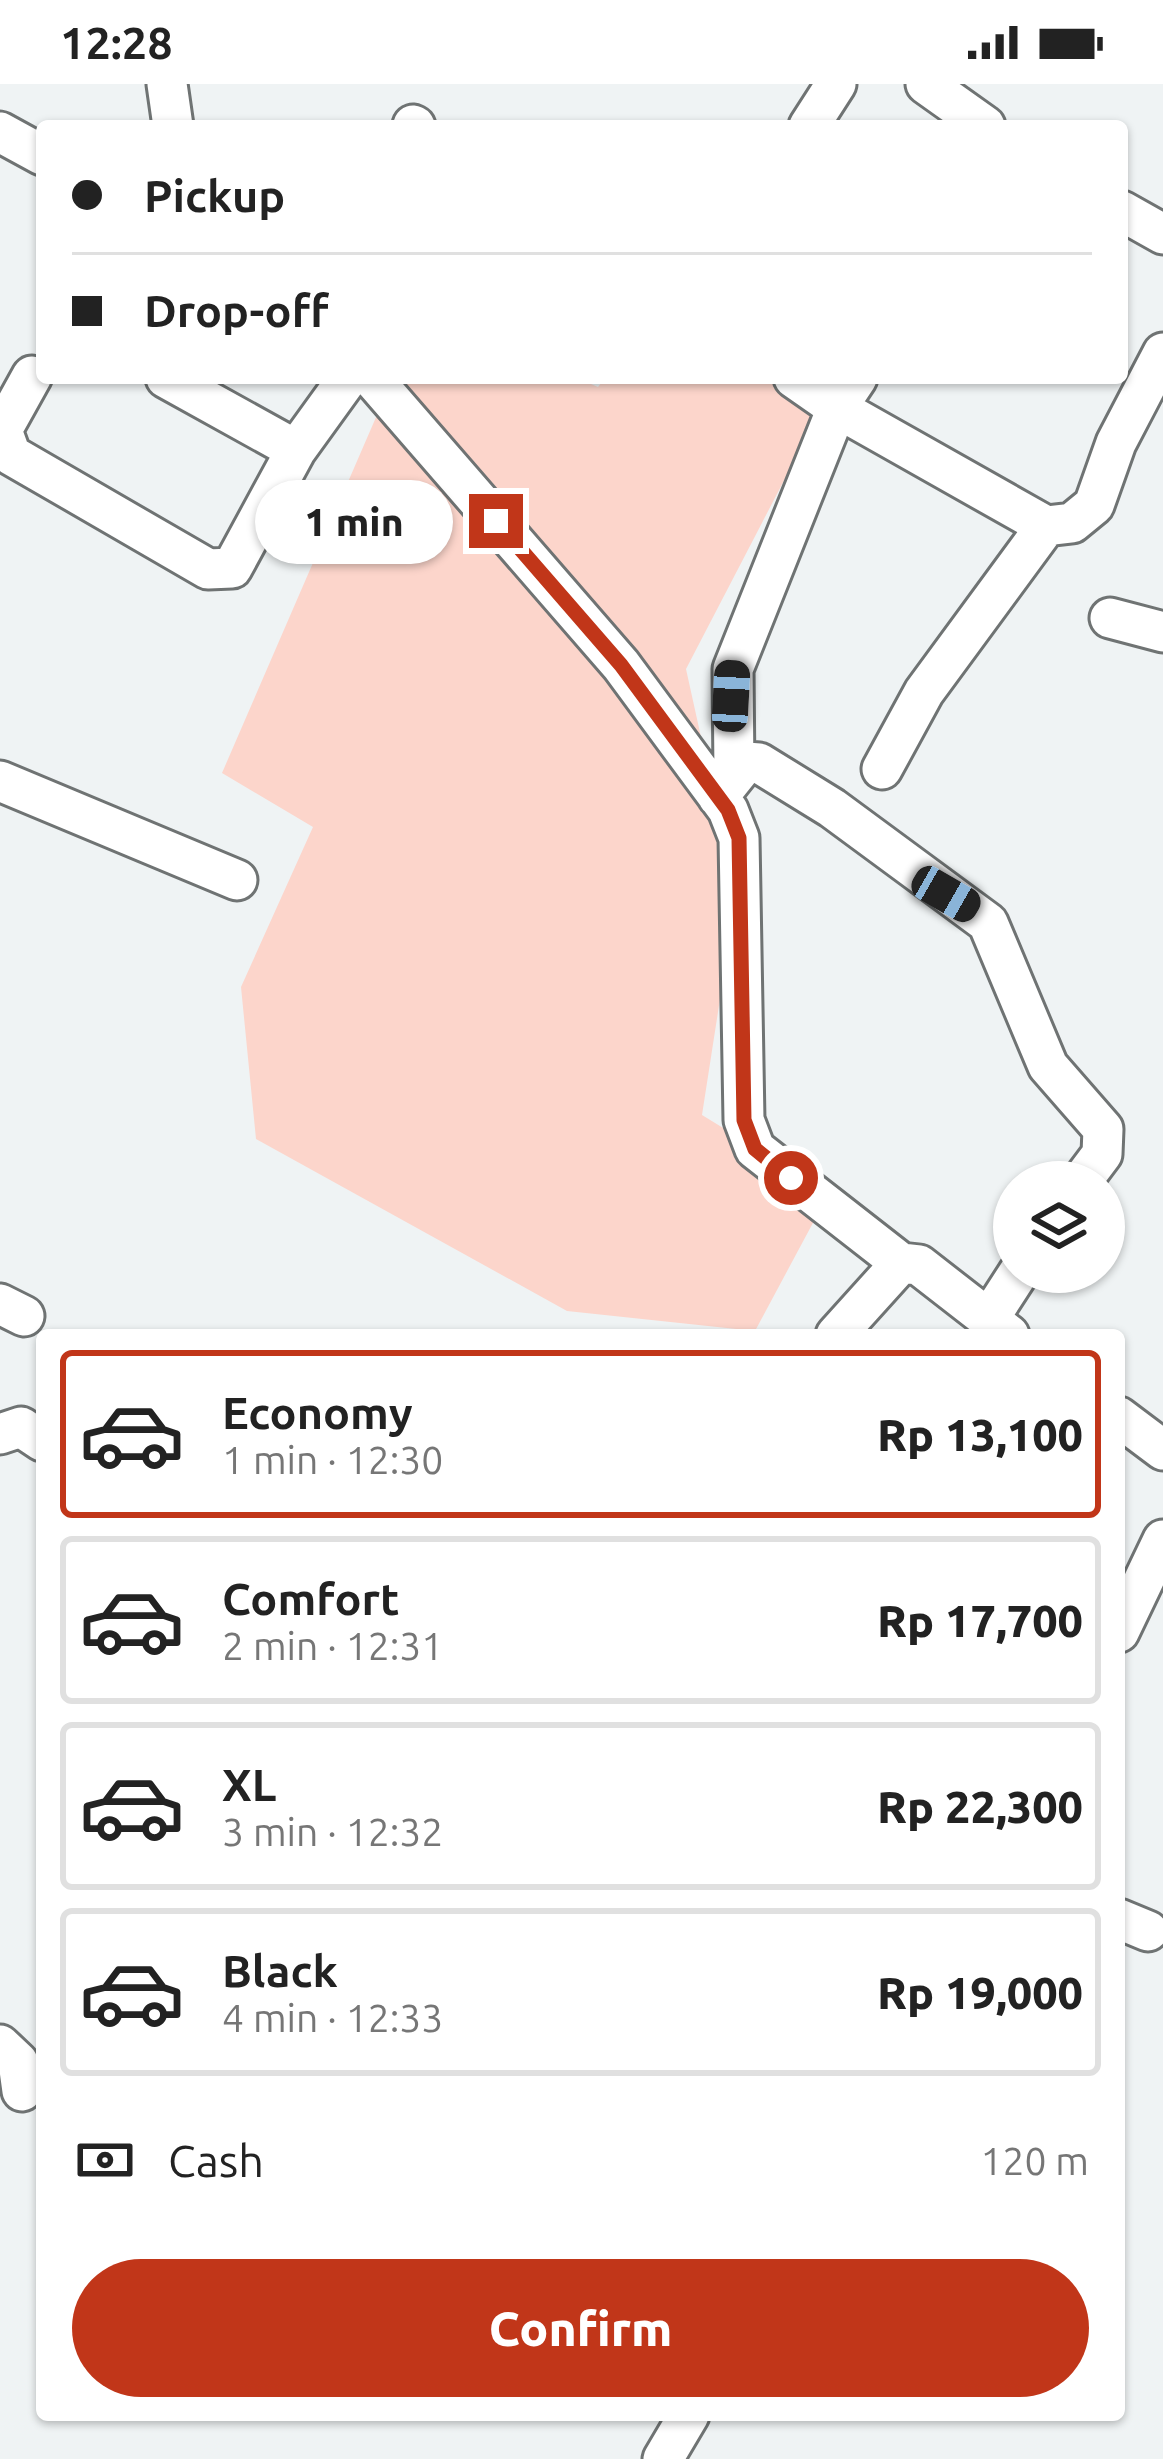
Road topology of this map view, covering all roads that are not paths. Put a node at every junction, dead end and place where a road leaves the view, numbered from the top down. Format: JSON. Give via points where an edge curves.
{"nodes":[{"id":1,"x":166,"y":84,"type":"edge"},
{"id":2,"x":836,"y":84,"type":"edge"},
{"id":3,"x":926,"y":84,"type":"edge"},
{"id":4,"x":172,"y":120,"type":"edge"},
{"id":5,"x":813,"y":120,"type":"edge"},
{"id":6,"x":977,"y":120,"type":"edge"},
{"id":7,"x":0,"y":132,"type":"edge"},
{"id":8,"x":36,"y":152,"type":"edge"},
{"id":9,"x":1128,"y":214,"type":"edge"},
{"id":10,"x":1163,"y":234,"type":"edge"},
{"id":11,"x":1163,"y":353,"type":"edge"},
{"id":12,"x":25,"y":366,"type":"edge"},
{"id":13,"x":177,"y":384,"type":"edge"},
{"id":14,"x":344,"y":384,"type":"edge"},
{"id":15,"x":377,"y":384,"type":"edge"},
{"id":16,"x":815,"y":384,"type":"edge"},
{"id":17,"x":847,"y":393,"type":"edge"},
{"id":18,"x":296,"y":450,"type":"junction"},
{"id":19,"x":1046,"y":526,"type":"junction"},
{"id":20,"x":1110,"y":618,"type":"dead end"},
{"id":21,"x":1163,"y":632,"type":"edge"},
{"id":22,"x":882,"y":769,"type":"dead end"},
{"id":23,"x":0,"y":781,"type":"edge"},
{"id":24,"x":726,"y":784,"type":"junction"},
{"id":25,"x":237,"y":880,"type":"dead end"},
{"id":26,"x":1097,"y":1161,"type":"edge"},
{"id":27,"x":901,"y":1263,"type":"junction"},
{"id":28,"x":1011,"y":1293,"type":"edge"},
{"id":29,"x":998,"y":1327,"type":"edge"},
{"id":30,"x":841,"y":1329,"type":"edge"},
{"id":31,"x":1125,"y":1422,"type":"edge"},
{"id":32,"x":0,"y":1434,"type":"edge"},
{"id":33,"x":36,"y":1437,"type":"edge"},
{"id":34,"x":1163,"y":1450,"type":"edge"},
{"id":35,"x":1163,"y":1540,"type":"edge"},
{"id":36,"x":1125,"y":1619,"type":"edge"},
{"id":37,"x":0,"y":2044,"type":"edge"},
{"id":38,"x":22,"y":2091,"type":"dead end"},
{"id":39,"x":685,"y":2421,"type":"edge"},
{"id":40,"x":663,"y":2459,"type":"edge"}],
"edges":[{"from":1,"to":4,"type":"street"},
{"from":2,"to":5,"type":"street"},
{"from":3,"to":6,"type":"street"},
{"from":7,"to":8,"type":"street"},
{"from":9,"to":10,"type":"street"},
{"from":11,"to":19,"type":"street","via":[[1094,505],[1072,523]]},
{"from":12,"to":18,"type":"street","via":[[2,430],[10,455],[208,569],[232,568]]},
{"from":13,"to":18,"type":"street"},
{"from":14,"to":18,"type":"street"},
{"from":15,"to":24,"type":"street"},
{"from":16,"to":17,"type":"street"},
{"from":17,"to":19,"type":"street"},
{"from":17,"to":24,"type":"street","via":[[733,669]]},
{"from":19,"to":22,"type":"street","via":[[924,692]]},
{"from":20,"to":21,"type":"street"},
{"from":23,"to":25,"type":"street"},
{"from":24,"to":26,"type":"street","via":[[746,762],[759,763],[988,923],[1048,1066],[1103,1129]]},
{"from":24,"to":27,"type":"street","via":[[739,838],[744,1120],[755,1149]]},
{"from":27,"to":29,"type":"street","via":[[919,1265]]},
{"from":27,"to":30,"type":"street"},
{"from":28,"to":29,"type":"street"},
{"from":31,"to":34,"type":"street"},
{"from":32,"to":33,"type":"street","via":[[21,1427]]},
{"from":35,"to":36,"type":"street"},
{"from":37,"to":38,"type":"street","via":[[18,2062]]},
{"from":39,"to":40,"type":"street"}]}
